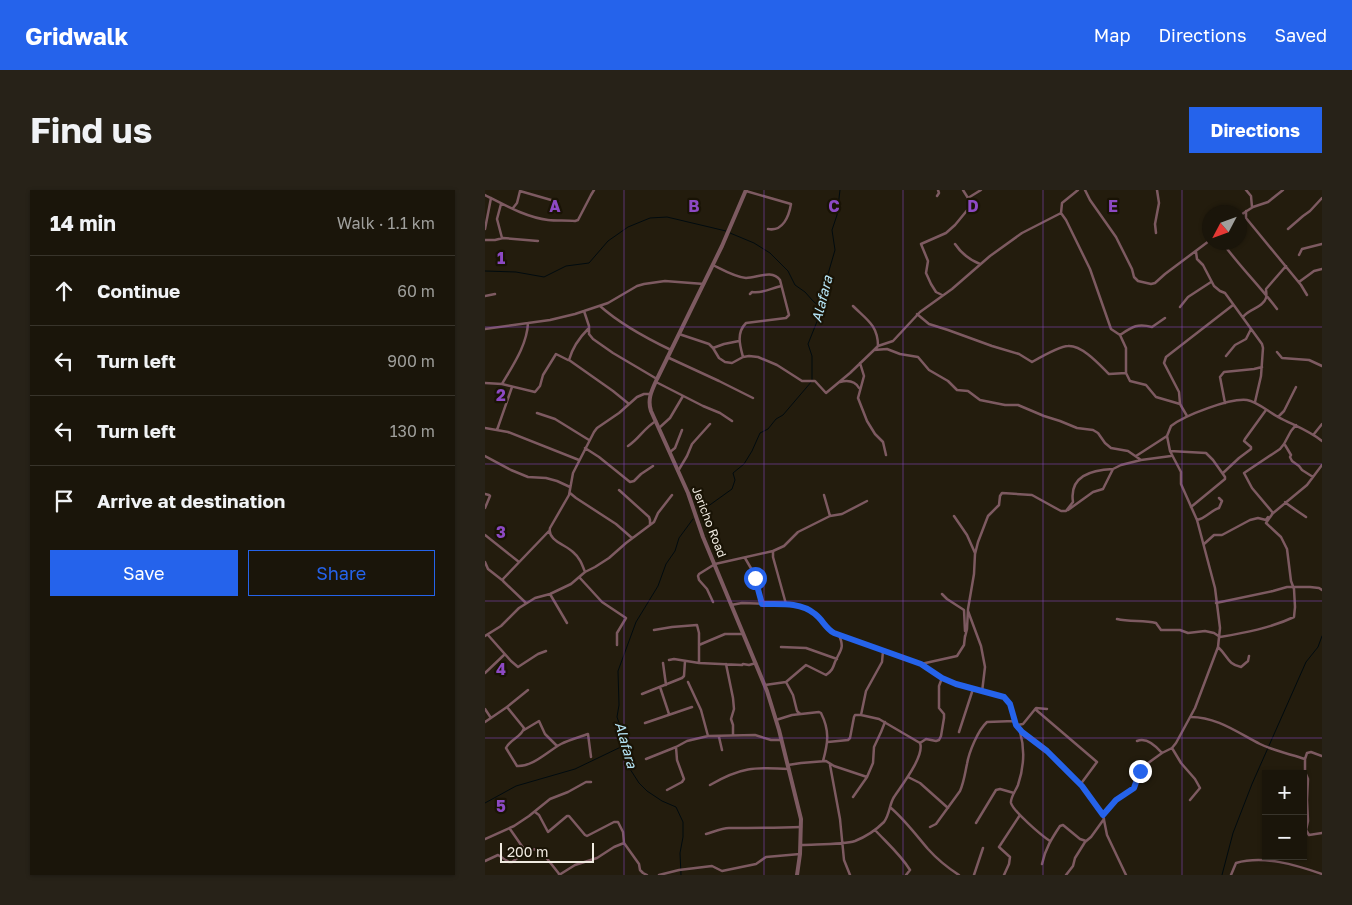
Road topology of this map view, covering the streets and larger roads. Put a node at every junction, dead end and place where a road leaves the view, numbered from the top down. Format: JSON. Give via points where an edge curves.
{"nodes":[{"id":1,"x":520,"y":190,"type":"edge"},
{"id":2,"x":595,"y":190,"type":"edge"},
{"id":3,"x":938,"y":190,"type":"edge"},
{"id":4,"x":963,"y":190,"type":"edge"},
{"id":5,"x":981,"y":190,"type":"edge"},
{"id":6,"x":1078,"y":190,"type":"edge"},
{"id":7,"x":1085,"y":190,"type":"edge"},
{"id":8,"x":1157,"y":190,"type":"edge"},
{"id":9,"x":1247,"y":190,"type":"edge"},
{"id":10,"x":1283,"y":190,"type":"edge"},
{"id":11,"x":744,"y":191,"type":"edge"},
{"id":12,"x":485,"y":195,"type":"edge"},
{"id":13,"x":937,"y":196,"type":"dead end"},
{"id":14,"x":491,"y":198,"type":"junction"},
{"id":15,"x":968,"y":198,"type":"junction"},
{"id":16,"x":1322,"y":198,"type":"edge"},
{"id":17,"x":558,"y":202,"type":"dead end"},
{"id":18,"x":501,"y":204,"type":"junction"},
{"id":19,"x":1253,"y":207,"type":"junction"},
{"id":20,"x":513,"y":208,"type":"junction"},
{"id":21,"x":1247,"y":210,"type":"edge"},
{"id":22,"x":1061,"y":213,"type":"junction"},
{"id":23,"x":1247,"y":219,"type":"edge"},
{"id":24,"x":1288,"y":228,"type":"dead end"},
{"id":25,"x":485,"y":229,"type":"edge"},
{"id":26,"x":768,"y":229,"type":"dead end"},
{"id":27,"x":1155,"y":233,"type":"dead end"},
{"id":28,"x":502,"y":238,"type":"junction"},
{"id":29,"x":485,"y":240,"type":"edge"},
{"id":30,"x":538,"y":241,"type":"dead end"},
{"id":31,"x":955,"y":244,"type":"dead end"},
{"id":32,"x":1322,"y":244,"type":"edge"},
{"id":33,"x":1202,"y":246,"type":"edge"},
{"id":34,"x":1227,"y":250,"type":"edge"},
{"id":35,"x":1196,"y":251,"type":"junction"},
{"id":36,"x":1299,"y":255,"type":"dead end"},
{"id":37,"x":980,"y":264,"type":"junction"},
{"id":38,"x":713,"y":265,"type":"junction"},
{"id":39,"x":1286,"y":266,"type":"junction"},
{"id":40,"x":1322,"y":269,"type":"edge"},
{"id":41,"x":1211,"y":282,"type":"junction"},
{"id":42,"x":1299,"y":282,"type":"junction"},
{"id":43,"x":704,"y":284,"type":"junction"},
{"id":44,"x":781,"y":286,"type":"junction"},
{"id":45,"x":495,"y":294,"type":"dead end"},
{"id":46,"x":750,"y":294,"type":"dead end"},
{"id":47,"x":1266,"y":294,"type":"junction"},
{"id":48,"x":1307,"y":295,"type":"dead end"},
{"id":49,"x":485,"y":296,"type":"edge"},
{"id":50,"x":942,"y":296,"type":"junction"},
{"id":51,"x":1233,"y":305,"type":"junction"},
{"id":52,"x":600,"y":306,"type":"junction"},
{"id":53,"x":853,"y":306,"type":"dead end"},
{"id":54,"x":1180,"y":307,"type":"dead end"},
{"id":55,"x":1277,"y":309,"type":"dead end"},
{"id":56,"x":583,"y":311,"type":"junction"},
{"id":57,"x":917,"y":314,"type":"junction"},
{"id":58,"x":1165,"y":318,"type":"dead end"},
{"id":59,"x":1243,"y":318,"type":"junction"},
{"id":60,"x":528,"y":323,"type":"junction"},
{"id":61,"x":1251,"y":328,"type":"junction"},
{"id":62,"x":485,"y":329,"type":"edge"},
{"id":63,"x":588,"y":329,"type":"junction"},
{"id":64,"x":679,"y":334,"type":"junction"},
{"id":65,"x":1120,"y":335,"type":"junction"},
{"id":66,"x":739,"y":341,"type":"junction"},
{"id":67,"x":878,"y":346,"type":"junction"},
{"id":68,"x":713,"y":348,"type":"junction"},
{"id":69,"x":671,"y":350,"type":"junction"},
{"id":70,"x":874,"y":350,"type":"junction"},
{"id":71,"x":1277,"y":352,"type":"dead end"},
{"id":72,"x":1226,"y":356,"type":"dead end"},
{"id":73,"x":667,"y":357,"type":"junction"},
{"id":74,"x":743,"y":357,"type":"junction"},
{"id":75,"x":569,"y":360,"type":"junction"},
{"id":76,"x":860,"y":363,"type":"junction"},
{"id":77,"x":1322,"y":366,"type":"edge"},
{"id":78,"x":1262,"y":367,"type":"junction"},
{"id":79,"x":1126,"y":373,"type":"junction"},
{"id":80,"x":656,"y":381,"type":"junction"},
{"id":81,"x":839,"y":382,"type":"junction"},
{"id":82,"x":485,"y":383,"type":"edge"},
{"id":83,"x":502,"y":384,"type":"junction"},
{"id":84,"x":512,"y":387,"type":"junction"},
{"id":85,"x":1296,"y":387,"type":"dead end"},
{"id":86,"x":860,"y":390,"type":"junction"},
{"id":87,"x":650,"y":394,"type":"junction"},
{"id":88,"x":683,"y":396,"type":"junction"},
{"id":89,"x":753,"y":398,"type":"dead end"},
{"id":90,"x":1255,"y":402,"type":"junction"},
{"id":91,"x":1225,"y":403,"type":"junction"},
{"id":92,"x":629,"y":404,"type":"junction"},
{"id":93,"x":1180,"y":404,"type":"junction"},
{"id":94,"x":1266,"y":410,"type":"junction"},
{"id":95,"x":537,"y":413,"type":"dead end"},
{"id":96,"x":1187,"y":416,"type":"junction"},
{"id":97,"x":1277,"y":417,"type":"junction"},
{"id":98,"x":732,"y":420,"type":"dead end"},
{"id":99,"x":655,"y":421,"type":"junction"},
{"id":100,"x":711,"y":424,"type":"dead end"},
{"id":101,"x":1322,"y":424,"type":"edge"},
{"id":102,"x":1296,"y":425,"type":"junction"},
{"id":103,"x":485,"y":428,"type":"edge"},
{"id":104,"x":659,"y":428,"type":"junction"},
{"id":105,"x":497,"y":430,"type":"junction"},
{"id":106,"x":683,"y":430,"type":"dead end"},
{"id":107,"x":1314,"y":435,"type":"junction"},
{"id":108,"x":1167,"y":436,"type":"junction"},
{"id":109,"x":589,"y":440,"type":"junction"},
{"id":110,"x":1322,"y":441,"type":"edge"},
{"id":111,"x":1284,"y":444,"type":"junction"},
{"id":112,"x":628,"y":446,"type":"dead end"},
{"id":113,"x":585,"y":448,"type":"junction"},
{"id":114,"x":670,"y":452,"type":"junction"},
{"id":115,"x":1170,"y":452,"type":"junction"},
{"id":116,"x":886,"y":455,"type":"dead end"},
{"id":117,"x":485,"y":456,"type":"edge"},
{"id":118,"x":1136,"y":456,"type":"junction"},
{"id":119,"x":1171,"y":456,"type":"junction"},
{"id":120,"x":579,"y":460,"type":"junction"},
{"id":121,"x":1141,"y":460,"type":"junction"},
{"id":122,"x":1322,"y":465,"type":"edge"},
{"id":123,"x":653,"y":466,"type":"dead end"},
{"id":124,"x":1113,"y":469,"type":"junction"},
{"id":125,"x":678,"y":471,"type":"junction"},
{"id":126,"x":1223,"y":474,"type":"junction"},
{"id":127,"x":1313,"y":477,"type":"junction"},
{"id":128,"x":571,"y":487,"type":"junction"},
{"id":129,"x":619,"y":490,"type":"dead end"},
{"id":130,"x":570,"y":492,"type":"junction"},
{"id":131,"x":485,"y":494,"type":"edge"},
{"id":132,"x":672,"y":495,"type":"dead end"},
{"id":133,"x":824,"y":495,"type":"dead end"},
{"id":134,"x":1219,"y":498,"type":"dead end"},
{"id":135,"x":867,"y":501,"type":"dead end"},
{"id":136,"x":1285,"y":502,"type":"junction"},
{"id":137,"x":1191,"y":507,"type":"junction"},
{"id":138,"x":485,"y":508,"type":"edge"},
{"id":139,"x":1066,"y":511,"type":"junction"},
{"id":140,"x":1273,"y":513,"type":"junction"},
{"id":141,"x":830,"y":516,"type":"junction"},
{"id":142,"x":954,"y":516,"type":"dead end"},
{"id":143,"x":1306,"y":517,"type":"dead end"},
{"id":144,"x":1197,"y":520,"type":"junction"},
{"id":145,"x":650,"y":524,"type":"junction"},
{"id":146,"x":550,"y":530,"type":"junction"},
{"id":147,"x":485,"y":535,"type":"edge"},
{"id":148,"x":632,"y":538,"type":"junction"},
{"id":149,"x":1204,"y":544,"type":"junction"},
{"id":150,"x":773,"y":551,"type":"junction"},
{"id":151,"x":975,"y":554,"type":"junction"},
{"id":152,"x":745,"y":558,"type":"junction"},
{"id":153,"x":485,"y":562,"type":"edge"},
{"id":154,"x":519,"y":562,"type":"junction"},
{"id":155,"x":715,"y":564,"type":"junction"},
{"id":156,"x":585,"y":572,"type":"junction"},
{"id":157,"x":580,"y":578,"type":"junction"},
{"id":158,"x":503,"y":581,"type":"junction"},
{"id":159,"x":1293,"y":586,"type":"junction"},
{"id":160,"x":1322,"y":590,"type":"edge"},
{"id":161,"x":550,"y":594,"type":"junction"},
{"id":162,"x":942,"y":594,"type":"dead end"},
{"id":163,"x":713,"y":602,"type":"dead end"},
{"id":164,"x":526,"y":603,"type":"junction"},
{"id":165,"x":1217,"y":603,"type":"junction"},
{"id":166,"x":762,"y":604,"type":"junction"},
{"id":167,"x":786,"y":604,"type":"junction"},
{"id":168,"x":731,"y":605,"type":"junction"},
{"id":169,"x":968,"y":609,"type":"junction"},
{"id":170,"x":1117,"y":619,"type":"dead end"},
{"id":171,"x":567,"y":622,"type":"dead end"},
{"id":172,"x":653,"y":630,"type":"dead end"},
{"id":173,"x":743,"y":634,"type":"junction"},
{"id":174,"x":486,"y":635,"type":"edge"},
{"id":175,"x":839,"y":635,"type":"junction"},
{"id":176,"x":965,"y":637,"type":"junction"},
{"id":177,"x":1220,"y":637,"type":"junction"},
{"id":178,"x":617,"y":645,"type":"dead end"},
{"id":179,"x":699,"y":645,"type":"junction"},
{"id":180,"x":781,"y":647,"type":"dead end"},
{"id":181,"x":1218,"y":647,"type":"junction"},
{"id":182,"x":546,"y":651,"type":"dead end"},
{"id":183,"x":883,"y":651,"type":"junction"},
{"id":184,"x":505,"y":654,"type":"junction"},
{"id":185,"x":1249,"y":656,"type":"dead end"},
{"id":186,"x":837,"y":659,"type":"junction"},
{"id":187,"x":669,"y":660,"type":"dead end"},
{"id":188,"x":685,"y":661,"type":"junction"},
{"id":189,"x":663,"y":663,"type":"dead end"},
{"id":190,"x":699,"y":663,"type":"junction"},
{"id":191,"x":756,"y":663,"type":"junction"},
{"id":192,"x":726,"y":664,"type":"junction"},
{"id":193,"x":921,"y":664,"type":"junction"},
{"id":194,"x":485,"y":673,"type":"edge"},
{"id":195,"x":942,"y":678,"type":"junction"},
{"id":196,"x":688,"y":682,"type":"dead end"},
{"id":197,"x":786,"y":682,"type":"junction"},
{"id":198,"x":666,"y":685,"type":"junction"},
{"id":199,"x":765,"y":685,"type":"junction"},
{"id":200,"x":660,"y":687,"type":"junction"},
{"id":201,"x":973,"y":689,"type":"junction"},
{"id":202,"x":528,"y":690,"type":"dead end"},
{"id":203,"x":982,"y":692,"type":"junction"},
{"id":204,"x":642,"y":694,"type":"dead end"},
{"id":205,"x":692,"y":706,"type":"dead end"},
{"id":206,"x":507,"y":707,"type":"junction"},
{"id":207,"x":485,"y":709,"type":"edge"},
{"id":208,"x":1035,"y":709,"type":"junction"},
{"id":209,"x":1047,"y":709,"type":"dead end"},
{"id":210,"x":797,"y":712,"type":"junction"},
{"id":211,"x":669,"y":714,"type":"junction"},
{"id":212,"x":800,"y":714,"type":"junction"},
{"id":213,"x":794,"y":715,"type":"junction"},
{"id":214,"x":861,"y":715,"type":"junction"},
{"id":215,"x":1191,"y":717,"type":"junction"},
{"id":216,"x":491,"y":718,"type":"junction"},
{"id":217,"x":776,"y":720,"type":"junction"},
{"id":218,"x":485,"y":722,"type":"edge"},
{"id":219,"x":885,"y":722,"type":"junction"},
{"id":220,"x":645,"y":723,"type":"dead end"},
{"id":221,"x":1015,"y":723,"type":"junction"},
{"id":222,"x":1019,"y":729,"type":"junction"},
{"id":223,"x":524,"y":730,"type":"junction"},
{"id":224,"x":959,"y":732,"type":"dead end"},
{"id":225,"x":733,"y":735,"type":"junction"},
{"id":226,"x":708,"y":736,"type":"junction"},
{"id":227,"x":719,"y":737,"type":"junction"},
{"id":228,"x":781,"y":740,"type":"junction"},
{"id":229,"x":1137,"y":741,"type":"dead end"},
{"id":230,"x":828,"y":742,"type":"junction"},
{"id":231,"x":920,"y":743,"type":"junction"},
{"id":232,"x":557,"y":746,"type":"junction"},
{"id":233,"x":676,"y":747,"type":"junction"},
{"id":234,"x":1172,"y":748,"type":"junction"},
{"id":235,"x":722,"y":750,"type":"dead end"},
{"id":236,"x":1162,"y":753,"type":"junction"},
{"id":237,"x":1322,"y":756,"type":"edge"},
{"id":238,"x":591,"y":757,"type":"dead end"},
{"id":239,"x":646,"y":759,"type":"dead end"},
{"id":240,"x":1305,"y":759,"type":"junction"},
{"id":241,"x":823,"y":761,"type":"junction"},
{"id":242,"x":830,"y":765,"type":"junction"},
{"id":243,"x":788,"y":767,"type":"junction"},
{"id":244,"x":867,"y":777,"type":"junction"},
{"id":245,"x":909,"y":777,"type":"junction"},
{"id":246,"x":591,"y":782,"type":"dead end"},
{"id":247,"x":710,"y":785,"type":"dead end"},
{"id":248,"x":1081,"y":785,"type":"junction"},
{"id":249,"x":667,"y":790,"type":"dead end"},
{"id":250,"x":1014,"y":793,"type":"junction"},
{"id":251,"x":853,"y":797,"type":"dead end"},
{"id":252,"x":1190,"y":800,"type":"dead end"},
{"id":253,"x":891,"y":808,"type":"junction"},
{"id":254,"x":948,"y":808,"type":"junction"},
{"id":255,"x":535,"y":812,"type":"junction"},
{"id":256,"x":1020,"y":815,"type":"junction"},
{"id":257,"x":1103,"y":815,"type":"junction"},
{"id":258,"x":1104,"y":819,"type":"junction"},
{"id":259,"x":976,"y":824,"type":"dead end"},
{"id":260,"x":801,"y":827,"type":"junction"},
{"id":261,"x":930,"y":827,"type":"dead end"},
{"id":262,"x":510,"y":828,"type":"junction"},
{"id":263,"x":875,"y":830,"type":"junction"},
{"id":264,"x":706,"y":834,"type":"dead end"},
{"id":265,"x":1322,"y":834,"type":"edge"},
{"id":266,"x":485,"y":839,"type":"edge"},
{"id":267,"x":1050,"y":841,"type":"junction"},
{"id":268,"x":1086,"y":841,"type":"junction"},
{"id":269,"x":624,"y":843,"type":"junction"},
{"id":270,"x":842,"y":843,"type":"junction"},
{"id":271,"x":801,"y":845,"type":"junction"},
{"id":272,"x":983,"y":848,"type":"dead end"},
{"id":273,"x":526,"y":852,"type":"junction"},
{"id":274,"x":800,"y":854,"type":"junction"},
{"id":275,"x":485,"y":861,"type":"edge"},
{"id":276,"x":1042,"y":864,"type":"dead end"},
{"id":277,"x":1322,"y":874,"type":"edge"},
{"id":278,"x":559,"y":875,"type":"edge"},
{"id":279,"x":647,"y":875,"type":"edge"},
{"id":280,"x":659,"y":875,"type":"edge"},
{"id":281,"x":797,"y":875,"type":"edge"},
{"id":282,"x":850,"y":875,"type":"edge"},
{"id":283,"x":906,"y":875,"type":"edge"},
{"id":284,"x":959,"y":875,"type":"edge"},
{"id":285,"x":974,"y":875,"type":"edge"},
{"id":286,"x":1004,"y":875,"type":"edge"},
{"id":287,"x":1066,"y":875,"type":"edge"},
{"id":288,"x":1126,"y":875,"type":"edge"},
{"id":289,"x":1231,"y":875,"type":"edge"}],
"edges":[{"from":1,"to":17,"type":"street"},
{"from":1,"to":20,"type":"street"},
{"from":2,"to":20,"type":"street","via":[[577,221],[549,220]]},
{"from":3,"to":13,"type":"street"},
{"from":4,"to":15,"type":"street"},
{"from":5,"to":15,"type":"street"},
{"from":6,"to":22,"type":"street","via":[[1062,203]]},
{"from":7,"to":35,"type":"street","via":[[1116,236],[1138,281],[1155,283]]},
{"from":8,"to":27,"type":"street","via":[[1159,203]]},
{"from":9,"to":19,"type":"street"},
{"from":10,"to":19,"type":"street","via":[[1265,204]]},
{"from":11,"to":26,"type":"street","via":[[791,204],[781,227]]},
{"from":11,"to":38,"type":"street"},
{"from":12,"to":14,"type":"street"},
{"from":14,"to":18,"type":"street"},
{"from":14,"to":25,"type":"street"},
{"from":15,"to":50,"type":"street","via":[[969,208],[955,225],[921,244],[928,261],[926,273],[936,292]]},
{"from":16,"to":24,"type":"street","via":[[1310,212]]},
{"from":18,"to":20,"type":"street"},
{"from":18,"to":28,"type":"street","via":[[497,219]]},
{"from":19,"to":21,"type":"street"},
{"from":22,"to":37,"type":"street","via":[[1022,233]]},
{"from":22,"to":65,"type":"street","via":[[1090,269],[1111,330]]},
{"from":23,"to":39,"type":"street"},
{"from":28,"to":29,"type":"street"},
{"from":28,"to":30,"type":"street"},
{"from":31,"to":37,"type":"street","via":[[970,260]]},
{"from":32,"to":36,"type":"street","via":[[1302,249]]},
{"from":33,"to":35,"type":"street"},
{"from":34,"to":47,"type":"street"},
{"from":35,"to":41,"type":"street","via":[[1197,259],[1205,267]]},
{"from":37,"to":50,"type":"street"},
{"from":38,"to":43,"type":"street"},
{"from":38,"to":44,"type":"street","via":[[744,278],[774,275],[779,278]]},
{"from":39,"to":42,"type":"street"},
{"from":39,"to":47,"type":"street","via":[[1266,289]]},
{"from":40,"to":42,"type":"street","via":[[1313,271]]},
{"from":41,"to":51,"type":"street","via":[[1225,293]]},
{"from":41,"to":54,"type":"street","via":[[1187,297]]},
{"from":42,"to":48,"type":"street"},
{"from":43,"to":52,"type":"street","via":[[644,284]]},
{"from":43,"to":64,"type":"street"},
{"from":44,"to":46,"type":"street"},
{"from":44,"to":66,"type":"street","via":[[789,315],[745,323]]},
{"from":45,"to":49,"type":"street"},
{"from":47,"to":55,"type":"street"},
{"from":47,"to":59,"type":"street","via":[[1265,300],[1245,313]]},
{"from":50,"to":57,"type":"street"},
{"from":51,"to":59,"type":"street"},
{"from":51,"to":93,"type":"street","via":[[1167,357],[1164,363],[1179,392]]},
{"from":52,"to":56,"type":"street"},
{"from":52,"to":69,"type":"street"},
{"from":53,"to":67,"type":"street","via":[[874,328]]},
{"from":56,"to":60,"type":"street"},
{"from":56,"to":63,"type":"street"},
{"from":57,"to":67,"type":"street","via":[[893,340]]},
{"from":57,"to":79,"type":"street","via":[[929,324],[1019,354],[1032,362],[1067,346],[1079,348],[1109,374]]},
{"from":58,"to":65,"type":"street","via":[[1152,327],[1133,326]]},
{"from":59,"to":61,"type":"street"},
{"from":60,"to":62,"type":"street"},
{"from":60,"to":83,"type":"street","via":[[521,351]]},
{"from":61,"to":72,"type":"street","via":[[1246,340],[1235,345]]},
{"from":61,"to":78,"type":"street","via":[[1262,344]]},
{"from":63,"to":75,"type":"street"},
{"from":63,"to":80,"type":"street","via":[[596,342]]},
{"from":64,"to":68,"type":"street"},
{"from":64,"to":69,"type":"street"},
{"from":65,"to":79,"type":"street","via":[[1126,348]]},
{"from":66,"to":68,"type":"street"},
{"from":66,"to":74,"type":"street"},
{"from":67,"to":70,"type":"street"},
{"from":68,"to":74,"type":"street","via":[[725,362]]},
{"from":69,"to":73,"type":"street"},
{"from":70,"to":76,"type":"street"},
{"from":70,"to":118,"type":"street","via":[[887,349],[918,357],[929,370],[957,390],[968,391],[980,400],[1018,405],[1077,428],[1093,430],[1111,448]]},
{"from":71,"to":77,"type":"street","via":[[1282,358],[1309,360]]},
{"from":73,"to":80,"type":"street"},
{"from":73,"to":89,"type":"street"},
{"from":74,"to":81,"type":"street","via":[[758,357],[802,381],[815,381],[826,393]]},
{"from":75,"to":84,"type":"street","via":[[557,354],[535,392]]},
{"from":75,"to":92,"type":"street"},
{"from":76,"to":81,"type":"street"},
{"from":76,"to":86,"type":"street","via":[[864,376]]},
{"from":78,"to":90,"type":"street"},
{"from":78,"to":91,"type":"street","via":[[1224,372],[1220,376]]},
{"from":79,"to":93,"type":"street","via":[[1130,381],[1146,386],[1156,397]]},
{"from":80,"to":87,"type":"street"},
{"from":80,"to":88,"type":"street"},
{"from":81,"to":86,"type":"street","via":[[852,382]]},
{"from":82,"to":83,"type":"street"},
{"from":83,"to":84,"type":"street"},
{"from":84,"to":105,"type":"street"},
{"from":85,"to":97,"type":"street","via":[[1284,411]]},
{"from":86,"to":116,"type":"street","via":[[858,398],[867,421],[883,442]]},
{"from":87,"to":92,"type":"street"},
{"from":87,"to":99,"type":"street","name":"Jericho Road","via":[[649,407]]},
{"from":88,"to":98,"type":"street"},
{"from":88,"to":104,"type":"street","via":[[670,418]]},
{"from":90,"to":91,"type":"street","via":[[1237,400]]},
{"from":90,"to":94,"type":"street"},
{"from":91,"to":96,"type":"street"},
{"from":92,"to":109,"type":"street","via":[[597,428]]},
{"from":93,"to":96,"type":"street"},
{"from":94,"to":97,"type":"street"},
{"from":94,"to":126,"type":"street","via":[[1245,439],[1251,449]]},
{"from":95,"to":109,"type":"street"},
{"from":96,"to":108,"type":"street","via":[[1171,426]]},
{"from":97,"to":102,"type":"street"},
{"from":99,"to":104,"type":"street","name":"Jericho Road"},
{"from":99,"to":112,"type":"street"},
{"from":100,"to":125,"type":"street","via":[[693,444]]},
{"from":101,"to":107,"type":"street"},
{"from":102,"to":107,"type":"street"},
{"from":102,"to":111,"type":"street"},
{"from":103,"to":105,"type":"street"},
{"from":104,"to":114,"type":"street","name":"Jericho Road"},
{"from":105,"to":120,"type":"street"},
{"from":106,"to":114,"type":"street"},
{"from":107,"to":110,"type":"street"},
{"from":108,"to":115,"type":"street"},
{"from":108,"to":118,"type":"street"},
{"from":109,"to":113,"type":"street"},
{"from":111,"to":127,"type":"street","via":[[1292,461]]},
{"from":111,"to":140,"type":"street","via":[[1244,473]]},
{"from":113,"to":120,"type":"street"},
{"from":113,"to":123,"type":"street","via":[[630,482]]},
{"from":114,"to":125,"type":"street","name":"Jericho Road"},
{"from":115,"to":119,"type":"street"},
{"from":115,"to":126,"type":"street","via":[[1206,453]]},
{"from":117,"to":128,"type":"street","via":[[528,477],[547,478]]},
{"from":118,"to":121,"type":"street"},
{"from":119,"to":121,"type":"street"},
{"from":119,"to":137,"type":"street","via":[[1181,472],[1181,484]]},
{"from":120,"to":128,"type":"street"},
{"from":121,"to":124,"type":"street"},
{"from":122,"to":127,"type":"street"},
{"from":124,"to":139,"type":"street","via":[[1103,490],[1093,492]]},
{"from":124,"to":139,"type":"street","via":[[1100,470],[1081,478],[1071,492],[1073,502]]},
{"from":125,"to":155,"type":"street","name":"Jericho Road"},
{"from":126,"to":137,"type":"street","via":[[1226,478]]},
{"from":127,"to":136,"type":"street"},
{"from":128,"to":130,"type":"street"},
{"from":129,"to":145,"type":"street","via":[[649,517]]},
{"from":130,"to":146,"type":"street"},
{"from":130,"to":148,"type":"street"},
{"from":131,"to":138,"type":"street","via":[[490,496]]},
{"from":132,"to":145,"type":"street"},
{"from":133,"to":141,"type":"street"},
{"from":134,"to":144,"type":"street","via":[[1222,501],[1219,508]]},
{"from":135,"to":141,"type":"street","via":[[842,514]]},
{"from":136,"to":140,"type":"street"},
{"from":136,"to":143,"type":"street"},
{"from":137,"to":144,"type":"street"},
{"from":139,"to":151,"type":"street","via":[[1032,494],[1002,493],[999,505],[983,526]]},
{"from":140,"to":149,"type":"street","via":[[1266,520],[1258,518],[1222,535],[1213,535]]},
{"from":140,"to":159,"type":"street","via":[[1266,523],[1283,539]]},
{"from":141,"to":150,"type":"street","via":[[798,532],[784,546]]},
{"from":142,"to":151,"type":"street"},
{"from":144,"to":149,"type":"street"},
{"from":145,"to":148,"type":"street"},
{"from":146,"to":154,"type":"street"},
{"from":146,"to":156,"type":"street","via":[[552,536],[578,557]]},
{"from":147,"to":154,"type":"street"},
{"from":148,"to":156,"type":"street","via":[[609,558]]},
{"from":149,"to":165,"type":"street"},
{"from":150,"to":152,"type":"street"},
{"from":150,"to":167,"type":"street"},
{"from":151,"to":169,"type":"street"},
{"from":152,"to":155,"type":"street"},
{"from":152,"to":166,"type":"street","via":[[753,570]]},
{"from":153,"to":158,"type":"street","via":[[488,569]]},
{"from":154,"to":158,"type":"street"},
{"from":155,"to":163,"type":"street","via":[[698,576]]},
{"from":155,"to":168,"type":"street","name":"Jericho Road"},
{"from":156,"to":157,"type":"street"},
{"from":157,"to":161,"type":"street"},
{"from":157,"to":178,"type":"street","via":[[602,602],[626,618],[617,633]]},
{"from":158,"to":164,"type":"street"},
{"from":159,"to":160,"type":"street"},
{"from":159,"to":165,"type":"street"},
{"from":159,"to":177,"type":"street","via":[[1294,618]]},
{"from":161,"to":164,"type":"street"},
{"from":161,"to":171,"type":"street"},
{"from":162,"to":176,"type":"street","via":[[964,610]]},
{"from":164,"to":174,"type":"street"},
{"from":165,"to":177,"type":"street"},
{"from":166,"to":167,"type":"street"},
{"from":166,"to":168,"type":"street"},
{"from":167,"to":175,"type":"street","via":[[815,614],[829,631]]},
{"from":168,"to":173,"type":"street","name":"Jericho Road"},
{"from":169,"to":176,"type":"street"},
{"from":169,"to":203,"type":"street","via":[[985,667]]},
{"from":170,"to":177,"type":"street","via":[[1156,623],[1161,630],[1205,631]]},
{"from":172,"to":179,"type":"street","via":[[696,624]]},
{"from":173,"to":179,"type":"street","via":[[725,634]]},
{"from":173,"to":191,"type":"street","name":"Jericho Road"},
{"from":174,"to":184,"type":"street"},
{"from":175,"to":183,"type":"street"},
{"from":175,"to":186,"type":"street","via":[[842,644]]},
{"from":176,"to":193,"type":"street","via":[[957,656]]},
{"from":177,"to":181,"type":"street"},
{"from":179,"to":190,"type":"street"},
{"from":180,"to":186,"type":"street","via":[[806,648]]},
{"from":181,"to":185,"type":"street","via":[[1229,663],[1236,666],[1241,667]]},
{"from":181,"to":215,"type":"street"},
{"from":182,"to":184,"type":"street","via":[[518,667]]},
{"from":183,"to":193,"type":"street"},
{"from":183,"to":214,"type":"street","via":[[882,662],[866,691]]},
{"from":184,"to":194,"type":"street"},
{"from":186,"to":197,"type":"street","via":[[829,674],[806,665]]},
{"from":187,"to":188,"type":"street"},
{"from":188,"to":190,"type":"street"},
{"from":188,"to":198,"type":"street","via":[[683,677]]},
{"from":189,"to":198,"type":"street"},
{"from":190,"to":192,"type":"street"},
{"from":191,"to":192,"type":"street"},
{"from":191,"to":199,"type":"street","name":"Jericho Road"},
{"from":192,"to":225,"type":"street","via":[[733,698]]},
{"from":193,"to":195,"type":"street"},
{"from":195,"to":201,"type":"street"},
{"from":195,"to":231,"type":"street","via":[[939,686],[939,708],[944,718],[941,736],[936,741],[926,739]]},
{"from":196,"to":226,"type":"street"},
{"from":197,"to":199,"type":"street"},
{"from":197,"to":210,"type":"street"},
{"from":198,"to":200,"type":"street"},
{"from":199,"to":217,"type":"street","name":"Jericho Road"},
{"from":200,"to":204,"type":"street"},
{"from":200,"to":211,"type":"street"},
{"from":201,"to":203,"type":"street"},
{"from":201,"to":224,"type":"street"},
{"from":202,"to":206,"type":"street"},
{"from":203,"to":221,"type":"street","via":[[1004,697],[1010,704]]},
{"from":205,"to":211,"type":"street"},
{"from":206,"to":216,"type":"street"},
{"from":206,"to":223,"type":"street"},
{"from":207,"to":216,"type":"street"},
{"from":208,"to":209,"type":"street"},
{"from":208,"to":221,"type":"street","via":[[1023,724]]},
{"from":208,"to":248,"type":"street","via":[[1097,762]]},
{"from":210,"to":212,"type":"street"},
{"from":210,"to":213,"type":"street"},
{"from":211,"to":220,"type":"street"},
{"from":212,"to":213,"type":"street"},
{"from":212,"to":230,"type":"street","via":[[821,713]]},
{"from":213,"to":217,"type":"street"},
{"from":214,"to":219,"type":"street"},
{"from":214,"to":230,"type":"street","via":[[853,717],[848,740]]},
{"from":215,"to":234,"type":"street"},
{"from":215,"to":240,"type":"street","via":[[1228,726],[1268,748]]},
{"from":216,"to":218,"type":"street"},
{"from":217,"to":228,"type":"street","name":"Jericho Road"},
{"from":219,"to":231,"type":"street"},
{"from":219,"to":244,"type":"street","via":[[873,748],[873,763]]},
{"from":221,"to":222,"type":"street"},
{"from":221,"to":254,"type":"street","via":[[987,722],[979,730],[967,762],[963,786]]},
{"from":222,"to":248,"type":"street"},
{"from":222,"to":250,"type":"street","via":[[1024,754]]},
{"from":223,"to":232,"type":"street","via":[[539,721],[545,734]]},
{"from":223,"to":232,"type":"street","via":[[506,748],[517,766],[539,758]]},
{"from":225,"to":227,"type":"street"},
{"from":225,"to":228,"type":"street"},
{"from":226,"to":227,"type":"street"},
{"from":226,"to":233,"type":"street"},
{"from":227,"to":235,"type":"street"},
{"from":228,"to":243,"type":"street","name":"Jericho Road"},
{"from":229,"to":236,"type":"street","via":[[1147,740]]},
{"from":230,"to":241,"type":"street"},
{"from":231,"to":245,"type":"street","via":[[919,755]]},
{"from":232,"to":238,"type":"street","via":[[588,734]]},
{"from":233,"to":239,"type":"street"},
{"from":233,"to":249,"type":"street","via":[[684,779]]},
{"from":234,"to":236,"type":"street"},
{"from":234,"to":252,"type":"street","via":[[1200,788]]},
{"from":236,"to":257,"type":"street","via":[[1144,766],[1134,788],[1116,800]]},
{"from":237,"to":240,"type":"street","via":[[1311,752]]},
{"from":240,"to":265,"type":"street","via":[[1307,830],[1309,835]]},
{"from":241,"to":242,"type":"street"},
{"from":241,"to":243,"type":"street"},
{"from":242,"to":244,"type":"street"},
{"from":242,"to":270,"type":"street"},
{"from":243,"to":247,"type":"street","via":[[741,770]]},
{"from":243,"to":260,"type":"street","name":"Jericho Road"},
{"from":244,"to":251,"type":"street"},
{"from":245,"to":253,"type":"street","via":[[893,799]]},
{"from":245,"to":254,"type":"street"},
{"from":246,"to":255,"type":"street","via":[[550,799]]},
{"from":248,"to":257,"type":"street"},
{"from":250,"to":256,"type":"street","via":[[1011,804]]},
{"from":250,"to":259,"type":"street","via":[[996,790]]},
{"from":253,"to":263,"type":"street","via":[[886,820]]},
{"from":253,"to":284,"type":"street","via":[[940,861]]},
{"from":254,"to":261,"type":"street"},
{"from":255,"to":262,"type":"street"},
{"from":255,"to":269,"type":"street","via":[[548,832],[567,816],[587,836],[618,822]]},
{"from":256,"to":267,"type":"street"},
{"from":256,"to":286,"type":"street","via":[[999,847],[1010,857]]},
{"from":257,"to":258,"type":"street"},
{"from":258,"to":268,"type":"street"},
{"from":258,"to":288,"type":"street","via":[[1107,835]]},
{"from":260,"to":264,"type":"street","via":[[728,828]]},
{"from":260,"to":271,"type":"street","name":"Jericho Road"},
{"from":262,"to":266,"type":"street"},
{"from":262,"to":273,"type":"street"},
{"from":263,"to":270,"type":"street"},
{"from":263,"to":283,"type":"street","via":[[906,864],[910,871]]},
{"from":267,"to":268,"type":"street","via":[[1061,825]]},
{"from":267,"to":276,"type":"street"},
{"from":268,"to":287,"type":"street"},
{"from":269,"to":278,"type":"street"},
{"from":269,"to":279,"type":"street","via":[[640,870]]},
{"from":270,"to":271,"type":"street"},
{"from":270,"to":282,"type":"street"},
{"from":271,"to":274,"type":"street","name":"Jericho Road"},
{"from":272,"to":285,"type":"street"},
{"from":273,"to":275,"type":"street","via":[[512,862],[498,854]]},
{"from":273,"to":278,"type":"street","via":[[541,851]]},
{"from":274,"to":280,"type":"street","via":[[766,858],[756,864],[721,871],[712,866]]},
{"from":274,"to":281,"type":"street","name":"Jericho Road"},
{"from":277,"to":289,"type":"street","via":[[1292,864],[1244,861],[1236,864]]}]}
